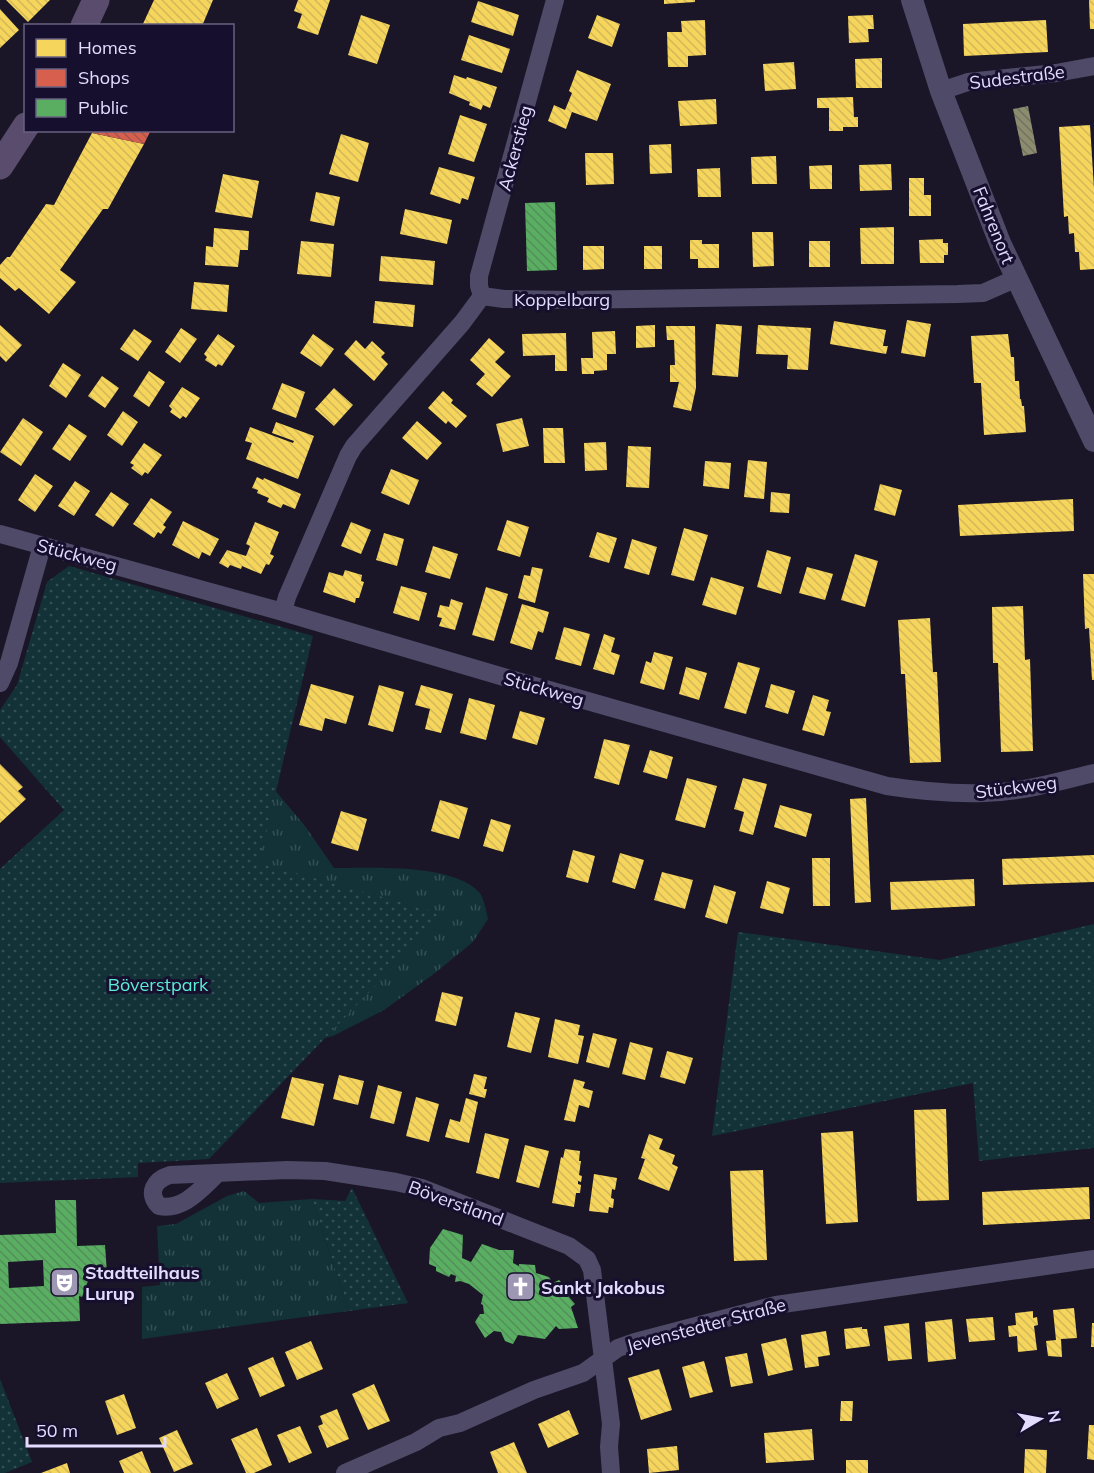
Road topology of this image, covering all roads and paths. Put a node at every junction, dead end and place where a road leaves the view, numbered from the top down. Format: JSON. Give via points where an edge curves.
{"nodes":[{"id":1,"x":96,"y":0,"type":"edge"},
{"id":2,"x":555,"y":0,"type":"edge"},
{"id":3,"x":912,"y":0,"type":"edge"},
{"id":4,"x":85,"y":24,"type":"edge"},
{"id":5,"x":1094,"y":66,"type":"edge"},
{"id":6,"x":941,"y":91,"type":"junction"},
{"id":7,"x":24,"y":129,"type":"edge"},
{"id":8,"x":0,"y":166,"type":"edge"},
{"id":9,"x":1017,"y":278,"type":"junction"},
{"id":10,"x":483,"y":296,"type":"junction"},
{"id":11,"x":1094,"y":441,"type":"edge"},
{"id":12,"x":0,"y":534,"type":"edge"},
{"id":13,"x":42,"y":546,"type":"junction"},
{"id":14,"x":283,"y":612,"type":"junction"},
{"id":15,"x":0,"y":683,"type":"edge"},
{"id":16,"x":1094,"y":773,"type":"edge"},
{"id":17,"x":217,"y":1174,"type":"dead end"},
{"id":18,"x":1094,"y":1259,"type":"edge"},
{"id":19,"x":604,"y":1358,"type":"junction"},
{"id":20,"x":345,"y":1473,"type":"edge"},
{"id":21,"x":611,"y":1473,"type":"edge"}],
"edges":[{"from":1,"to":4,"type":"main road"},
{"from":2,"to":10,"type":"street","name":"Ackerstieg","via":[[479,276]]},
{"from":3,"to":6,"type":"street","name":"Fahrenort"},
{"from":5,"to":6,"type":"street","name":"Sudestraße","via":[[968,82]]},
{"from":6,"to":9,"type":"street","name":"Fahrenort"},
{"from":7,"to":8,"type":"main road"},
{"from":9,"to":10,"type":"street","name":"Koppelbarg","via":[[983,292],[958,294],[570,300]]},
{"from":9,"to":11,"type":"street","name":"Fahrenort"},
{"from":10,"to":14,"type":"street","via":[[354,446]]},
{"from":12,"to":13,"type":"street","name":"Stückweg"},
{"from":13,"to":14,"type":"street","name":"Stückweg"},
{"from":13,"to":15,"type":"street"},
{"from":14,"to":16,"type":"street","name":"Stückweg","via":[[887,786],[987,793],[1047,785]]},
{"from":17,"to":19,"type":"street","name":"Böverstland","via":[[325,1171],[396,1182],[422,1188],[569,1246],[587,1259],[592,1269]]},
{"from":18,"to":19,"type":"street","name":"Jevenstedter Straße","via":[[776,1305],[635,1342]]},
{"from":19,"to":20,"type":"street","name":"Jevenstedter Straße","via":[[583,1373],[439,1428]]},
{"from":19,"to":21,"type":"street","name":"Böverstland"}]}
